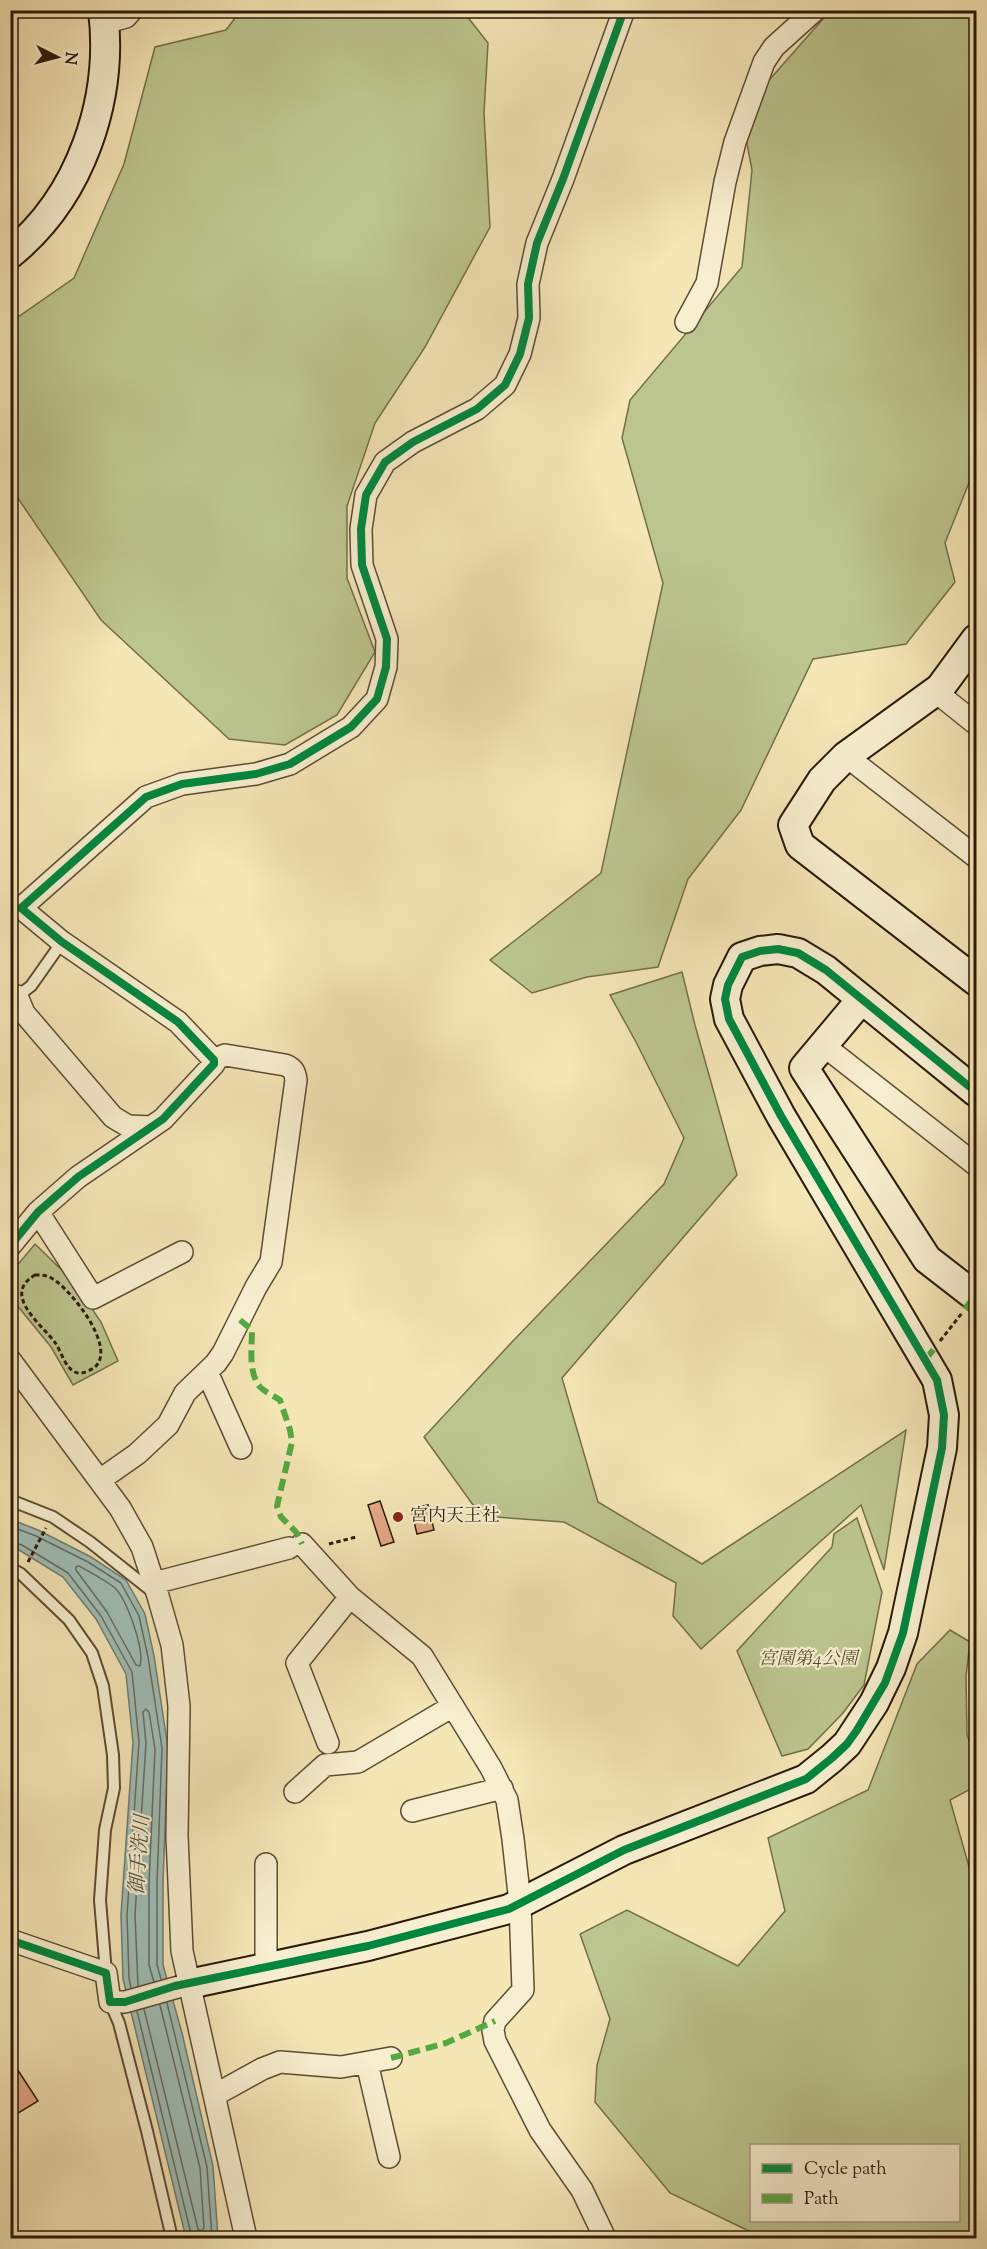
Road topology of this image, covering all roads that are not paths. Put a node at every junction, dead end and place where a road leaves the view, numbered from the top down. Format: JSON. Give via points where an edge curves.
{"nodes":[{"id":1,"x":132,"y":10,"type":"edge"},
{"id":2,"x":624,"y":10,"type":"edge"},
{"id":3,"x":815,"y":10,"type":"edge"},
{"id":4,"x":104,"y":17,"type":"edge"},
{"id":5,"x":10,"y":254,"type":"edge"},
{"id":6,"x":686,"y":322,"type":"dead end"},
{"id":7,"x":976,"y":639,"type":"edge"},
{"id":8,"x":936,"y":692,"type":"junction"},
{"id":9,"x":976,"y":724,"type":"edge"},
{"id":10,"x":846,"y":756,"type":"junction"},
{"id":11,"x":976,"y":857,"type":"edge"},
{"id":12,"x":16,"y":903,"type":"edge"},
{"id":13,"x":62,"y":942,"type":"junction"},
{"id":14,"x":976,"y":981,"type":"edge"},
{"id":15,"x":14,"y":999,"type":"edge"},
{"id":16,"x":861,"y":1000,"type":"junction"},
{"id":17,"x":824,"y":1045,"type":"junction"},
{"id":18,"x":214,"y":1060,"type":"junction"},
{"id":19,"x":976,"y":1092,"type":"edge"},
{"id":20,"x":151,"y":1127,"type":"junction"},
{"id":21,"x":976,"y":1165,"type":"edge"},
{"id":22,"x":38,"y":1212,"type":"junction"},
{"id":23,"x":10,"y":1246,"type":"edge"},
{"id":24,"x":182,"y":1252,"type":"dead end"},
{"id":25,"x":973,"y":1299,"type":"edge"},
{"id":26,"x":10,"y":1360,"type":"edge"},
{"id":27,"x":207,"y":1372,"type":"junction"},
{"id":28,"x":241,"y":1448,"type":"dead end"},
{"id":29,"x":100,"y":1480,"type":"junction"},
{"id":30,"x":10,"y":1500,"type":"edge"},
{"id":31,"x":16,"y":1571,"type":"edge"},
{"id":32,"x":156,"y":1589,"type":"junction"},
{"id":33,"x":350,"y":1597,"type":"junction"},
{"id":34,"x":453,"y":1706,"type":"junction"},
{"id":35,"x":328,"y":1743,"type":"dead end"},
{"id":36,"x":502,"y":1788,"type":"junction"},
{"id":37,"x":295,"y":1792,"type":"dead end"},
{"id":38,"x":412,"y":1811,"type":"dead end"},
{"id":39,"x":266,"y":1864,"type":"dead end"},
{"id":40,"x":520,"y":1904,"type":"junction"},
{"id":41,"x":10,"y":1940,"type":"edge"},
{"id":42,"x":266,"y":1967,"type":"junction"},
{"id":43,"x":106,"y":1973,"type":"junction"},
{"id":44,"x":182,"y":1985,"type":"junction"},
{"id":45,"x":118,"y":2002,"type":"junction"},
{"id":46,"x":391,"y":2058,"type":"dead end"},
{"id":47,"x":367,"y":2063,"type":"junction"},
{"id":48,"x":215,"y":2095,"type":"junction"},
{"id":49,"x":389,"y":2157,"type":"dead end"},
{"id":50,"x":172,"y":2238,"type":"edge"},
{"id":51,"x":246,"y":2238,"type":"edge"},
{"id":52,"x":605,"y":2238,"type":"edge"}],
"edges":[{"from":1,"to":4,"type":"street","via":[[126,17]]},
{"from":2,"to":12,"type":"street","via":[[537,243],[528,284],[529,318],[520,354],[505,385],[477,409],[413,442],[386,462],[366,495],[361,529],[362,565],[387,639],[386,667],[377,699],[351,727],[290,764],[256,774],[182,784],[146,797]]},
{"from":3,"to":6,"type":"street","via":[[774,47],[764,62],[735,142],[707,283]]},
{"from":4,"to":5,"type":"street","via":[[103,89],[82,157],[46,220]]},
{"from":7,"to":8,"type":"street"},
{"from":8,"to":9,"type":"street"},
{"from":8,"to":10,"type":"street"},
{"from":10,"to":11,"type":"street"},
{"from":10,"to":14,"type":"street","via":[[822,780],[793,825],[800,845]]},
{"from":12,"to":13,"type":"street"},
{"from":13,"to":15,"type":"lane","via":[[31,986]]},
{"from":13,"to":18,"type":"street","via":[[178,1022]]},
{"from":15,"to":20,"type":"street","via":[[113,1117],[128,1126]]},
{"from":16,"to":17,"type":"street"},
{"from":16,"to":19,"type":"street"},
{"from":16,"to":40,"type":"street","via":[[807,958],[778,949],[742,957],[725,999],[729,1019],[770,1096],[931,1352],[944,1415],[942,1448],[903,1633],[885,1683],[847,1744],[806,1779],[624,1850]]},
{"from":17,"to":21,"type":"street"},
{"from":17,"to":25,"type":"street","via":[[804,1068],[927,1259]]},
{"from":18,"to":20,"type":"street","via":[[198,1082]]},
{"from":18,"to":27,"type":"street","via":[[225,1055],[285,1065],[295,1073],[296,1080],[270,1265],[223,1353]]},
{"from":20,"to":22,"type":"street","via":[[78,1177]]},
{"from":22,"to":23,"type":"street"},
{"from":22,"to":24,"type":"street","via":[[93,1298]]},
{"from":26,"to":29,"type":"street"},
{"from":27,"to":28,"type":"street"},
{"from":27,"to":29,"type":"street","via":[[185,1393],[168,1425],[137,1454]]},
{"from":29,"to":32,"type":"street","via":[[142,1547]]},
{"from":30,"to":32,"type":"lane","via":[[53,1517]]},
{"from":31,"to":43,"type":"lane","via":[[69,1620],[92,1653],[103,1686],[114,1788],[105,1830],[100,1900]]},
{"from":32,"to":33,"type":"street","via":[[295,1546]]},
{"from":32,"to":44,"type":"street","via":[[172,1645],[179,1706],[177,1836]]},
{"from":33,"to":34,"type":"street","via":[[422,1656]]},
{"from":33,"to":35,"type":"street","via":[[297,1663]]},
{"from":34,"to":36,"type":"street"},
{"from":34,"to":37,"type":"street","via":[[358,1762],[325,1765]]},
{"from":36,"to":38,"type":"street"},
{"from":36,"to":40,"type":"street","via":[[507,1800]]},
{"from":39,"to":42,"type":"street"},
{"from":40,"to":42,"type":"street","via":[[368,1946]]},
{"from":40,"to":52,"type":"street","via":[[523,1990],[495,2021],[495,2041],[540,2130],[582,2190]]},
{"from":41,"to":43,"type":"street"},
{"from":42,"to":44,"type":"street"},
{"from":43,"to":45,"type":"street"},
{"from":44,"to":45,"type":"street"},
{"from":44,"to":48,"type":"street"},
{"from":45,"to":50,"type":"lane","via":[[119,2023]]},
{"from":46,"to":47,"type":"street"},
{"from":47,"to":48,"type":"street","via":[[341,2067],[280,2062]]},
{"from":47,"to":49,"type":"street"},
{"from":48,"to":51,"type":"street"}]}
